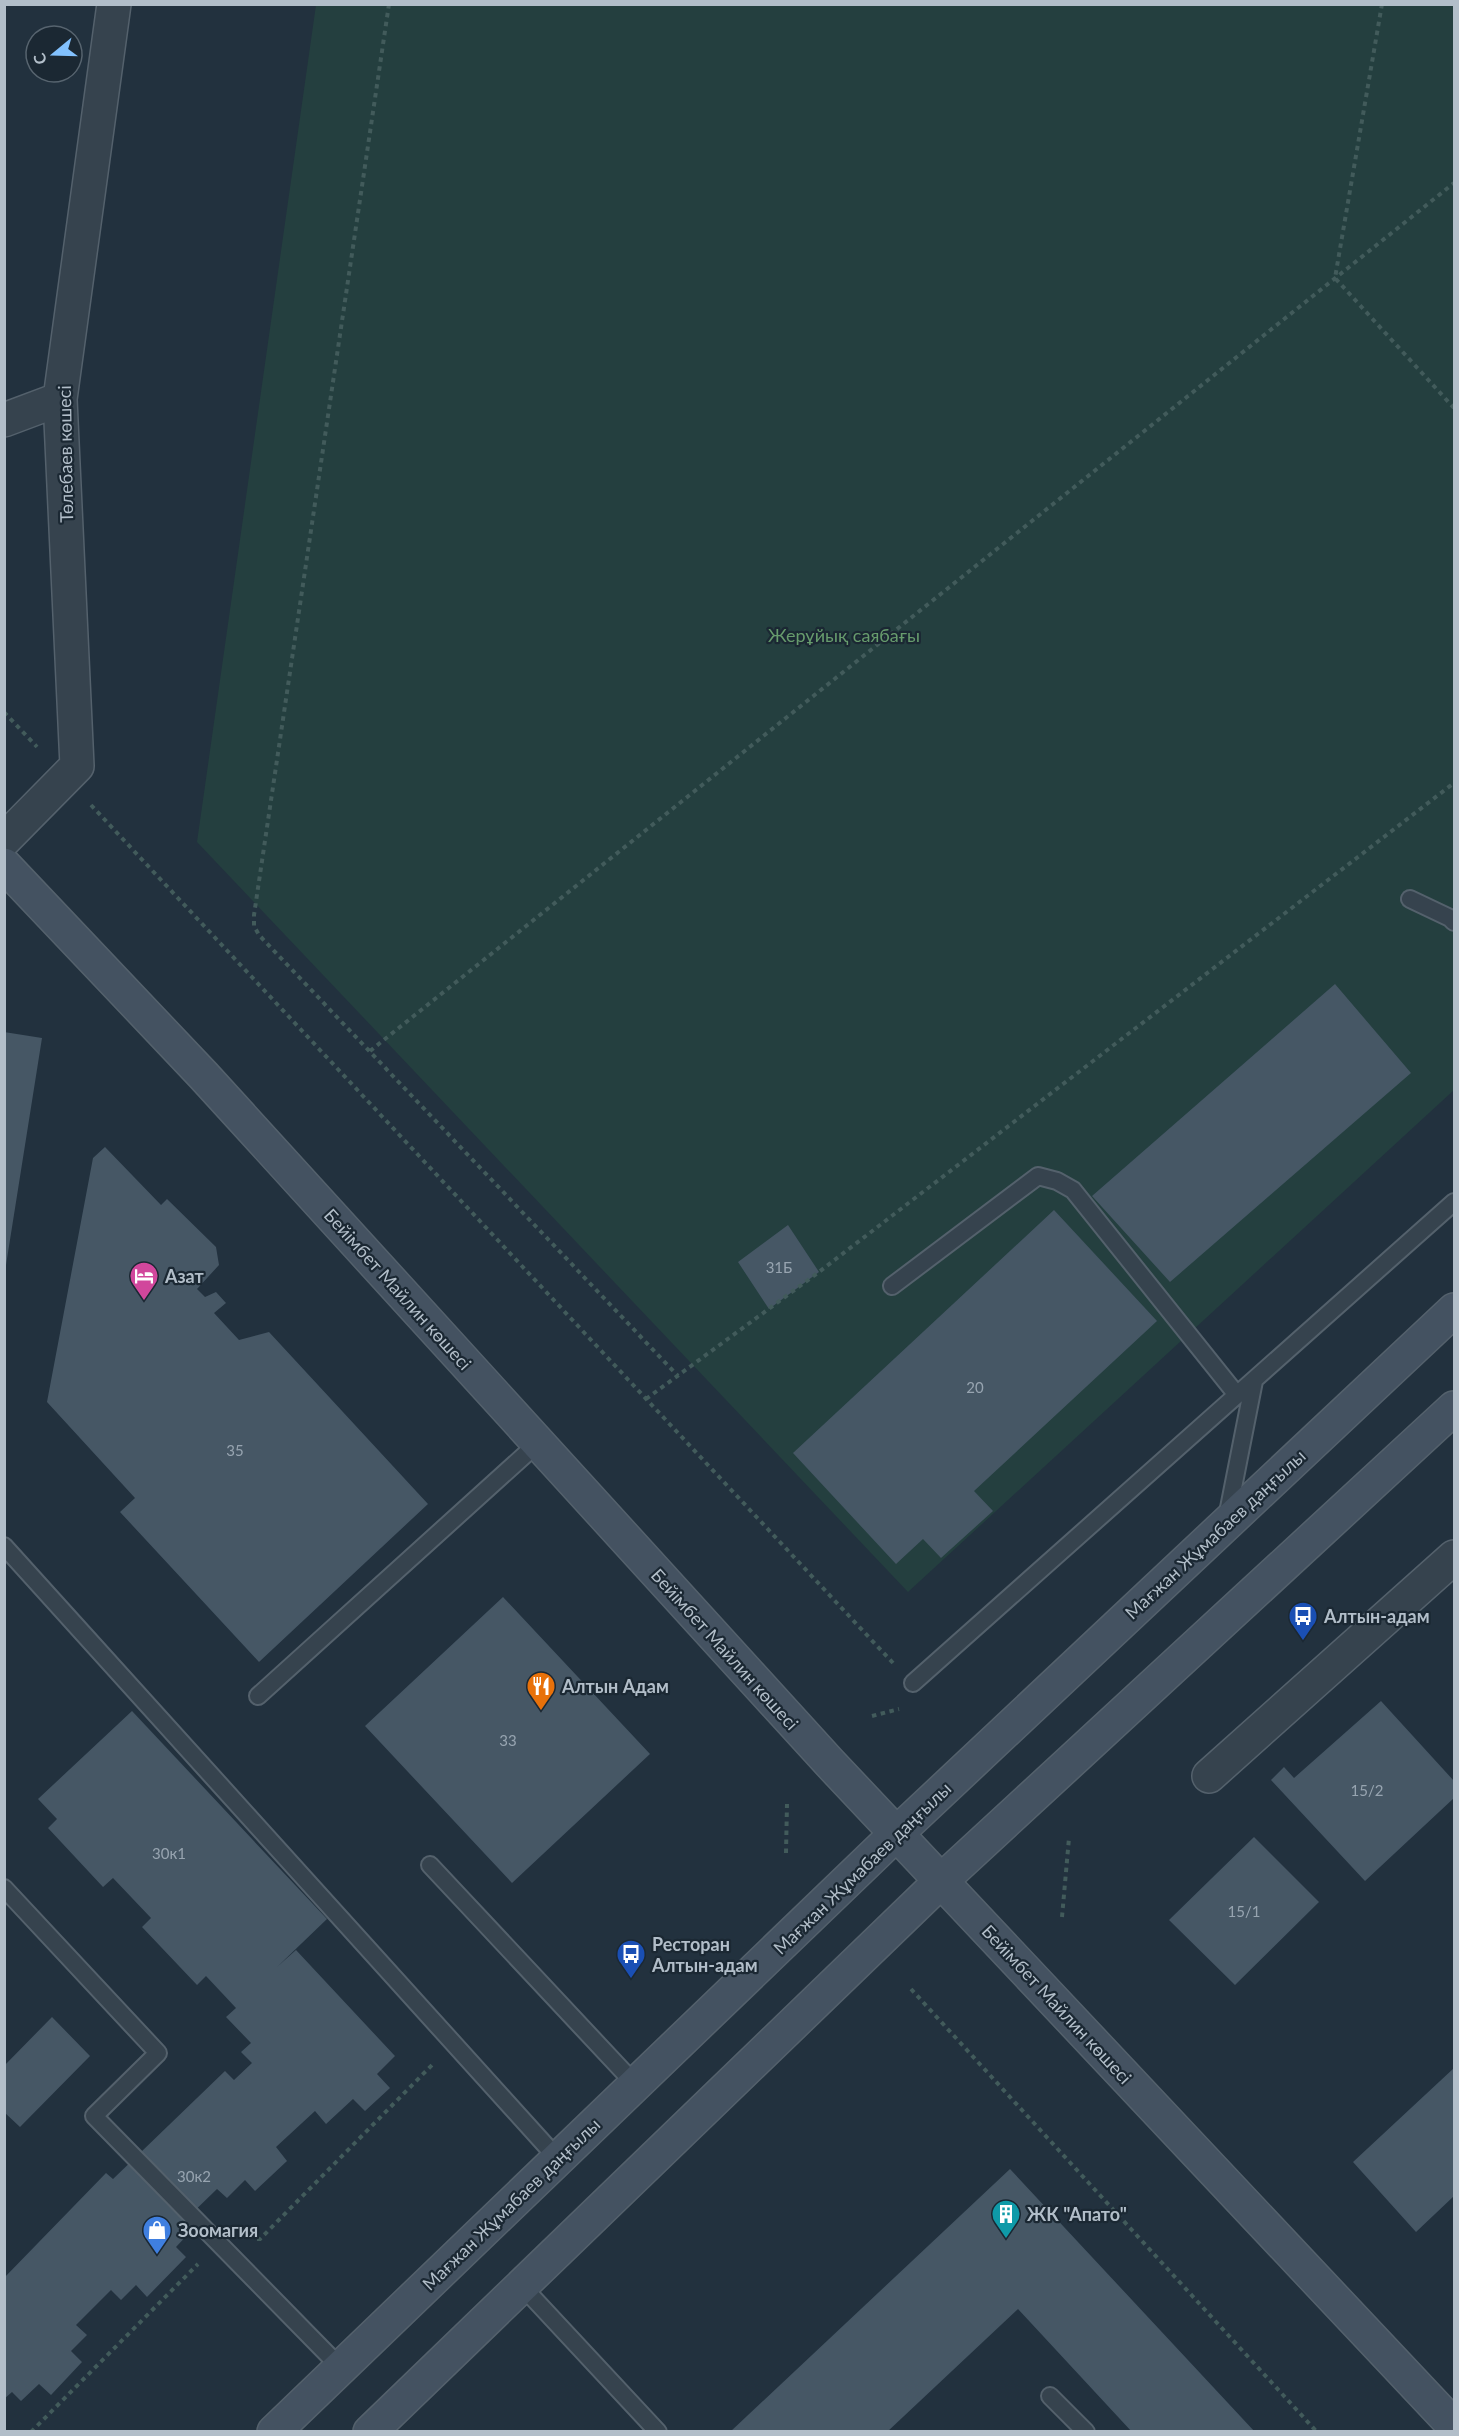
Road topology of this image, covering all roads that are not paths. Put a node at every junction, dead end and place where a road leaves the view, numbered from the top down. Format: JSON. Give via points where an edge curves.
{"nodes":[{"id":1,"x":114,"y":4,"type":"edge"},
{"id":2,"x":60,"y":399,"type":"junction"},
{"id":3,"x":4,"y":420,"type":"edge"},
{"id":4,"x":4,"y":840,"type":"edge"},
{"id":5,"x":4,"y":865,"type":"edge"},
{"id":6,"x":1410,"y":899,"type":"dead end"},
{"id":7,"x":1455,"y":922,"type":"edge"},
{"id":8,"x":1455,"y":1202,"type":"edge"},
{"id":9,"x":891,"y":1286,"type":"dead end"},
{"id":10,"x":1455,"y":1310,"type":"edge"},
{"id":11,"x":1254,"y":1381,"type":"junction"},
{"id":12,"x":1237,"y":1395,"type":"junction"},
{"id":13,"x":1455,"y":1408,"type":"edge"},
{"id":14,"x":538,"y":1443,"type":"junction"},
{"id":15,"x":1226,"y":1524,"type":"junction"},
{"id":16,"x":4,"y":1546,"type":"edge"},
{"id":17,"x":1455,"y":1557,"type":"edge"},
{"id":18,"x":913,"y":1683,"type":"road end"},
{"id":19,"x":258,"y":1696,"type":"dead end"},
{"id":20,"x":1209,"y":1776,"type":"dead end"},
{"id":21,"x":897,"y":1834,"type":"junction"},
{"id":22,"x":430,"y":1865,"type":"dead end"},
{"id":23,"x":941,"y":1881,"type":"junction"},
{"id":24,"x":4,"y":1888,"type":"edge"},
{"id":25,"x":635,"y":2084,"type":"junction"},
{"id":26,"x":558,"y":2159,"type":"junction"},
{"id":27,"x":522,"y":2286,"type":"junction"},
{"id":28,"x":340,"y":2367,"type":"junction"},
{"id":29,"x":1050,"y":2396,"type":"dead end"},
{"id":30,"x":1455,"y":2426,"type":"edge"},
{"id":31,"x":274,"y":2432,"type":"edge"},
{"id":32,"x":370,"y":2432,"type":"edge"},
{"id":33,"x":658,"y":2432,"type":"edge"},
{"id":34,"x":1086,"y":2432,"type":"edge"}],
"edges":[{"from":1,"to":2,"type":"street","name":"Төлебаев көшесі"},
{"from":2,"to":3,"type":"street"},
{"from":2,"to":4,"type":"street","name":"Төлебаев көшесі","via":[[77,766]]},
{"from":5,"to":14,"type":"main road","name":"Бейімбет Майлин көшесі","via":[[204,1076]]},
{"from":6,"to":7,"type":"lane"},
{"from":8,"to":11,"type":"lane"},
{"from":9,"to":12,"type":"lane","via":[[1038,1176],[1057,1181],[1073,1190]]},
{"from":10,"to":15,"type":"main road","name":"Мағжан Жұмабаев даңғылы"},
{"from":11,"to":12,"type":"lane"},
{"from":11,"to":15,"type":"lane"},
{"from":12,"to":18,"type":"lane"},
{"from":13,"to":23,"type":"main road"},
{"from":14,"to":19,"type":"lane"},
{"from":14,"to":21,"type":"main road","name":"Бейімбет Майлин көшесі"},
{"from":15,"to":21,"type":"main road","name":"Мағжан Жұмабаев даңғылы"},
{"from":16,"to":26,"type":"lane"},
{"from":17,"to":20,"type":"street"},
{"from":21,"to":23,"type":"main road","name":"Бейімбет Майлин көшесі"},
{"from":21,"to":25,"type":"main road","name":"Мағжан Жұмабаев даңғылы"},
{"from":22,"to":25,"type":"lane"},
{"from":23,"to":27,"type":"main road"},
{"from":23,"to":30,"type":"main road","name":"Бейімбет Майлин көшесі"},
{"from":24,"to":28,"type":"lane","via":[[158,2053],[94,2116]]},
{"from":25,"to":26,"type":"main road","name":"Мағжан Жұмабаев даңғылы"},
{"from":26,"to":28,"type":"main road","name":"Мағжан Жұмабаев даңғылы"},
{"from":27,"to":32,"type":"main road"},
{"from":27,"to":33,"type":"lane"},
{"from":28,"to":31,"type":"main road","name":"Мағжан Жұмабаев даңғылы"},
{"from":29,"to":34,"type":"lane"}]}
